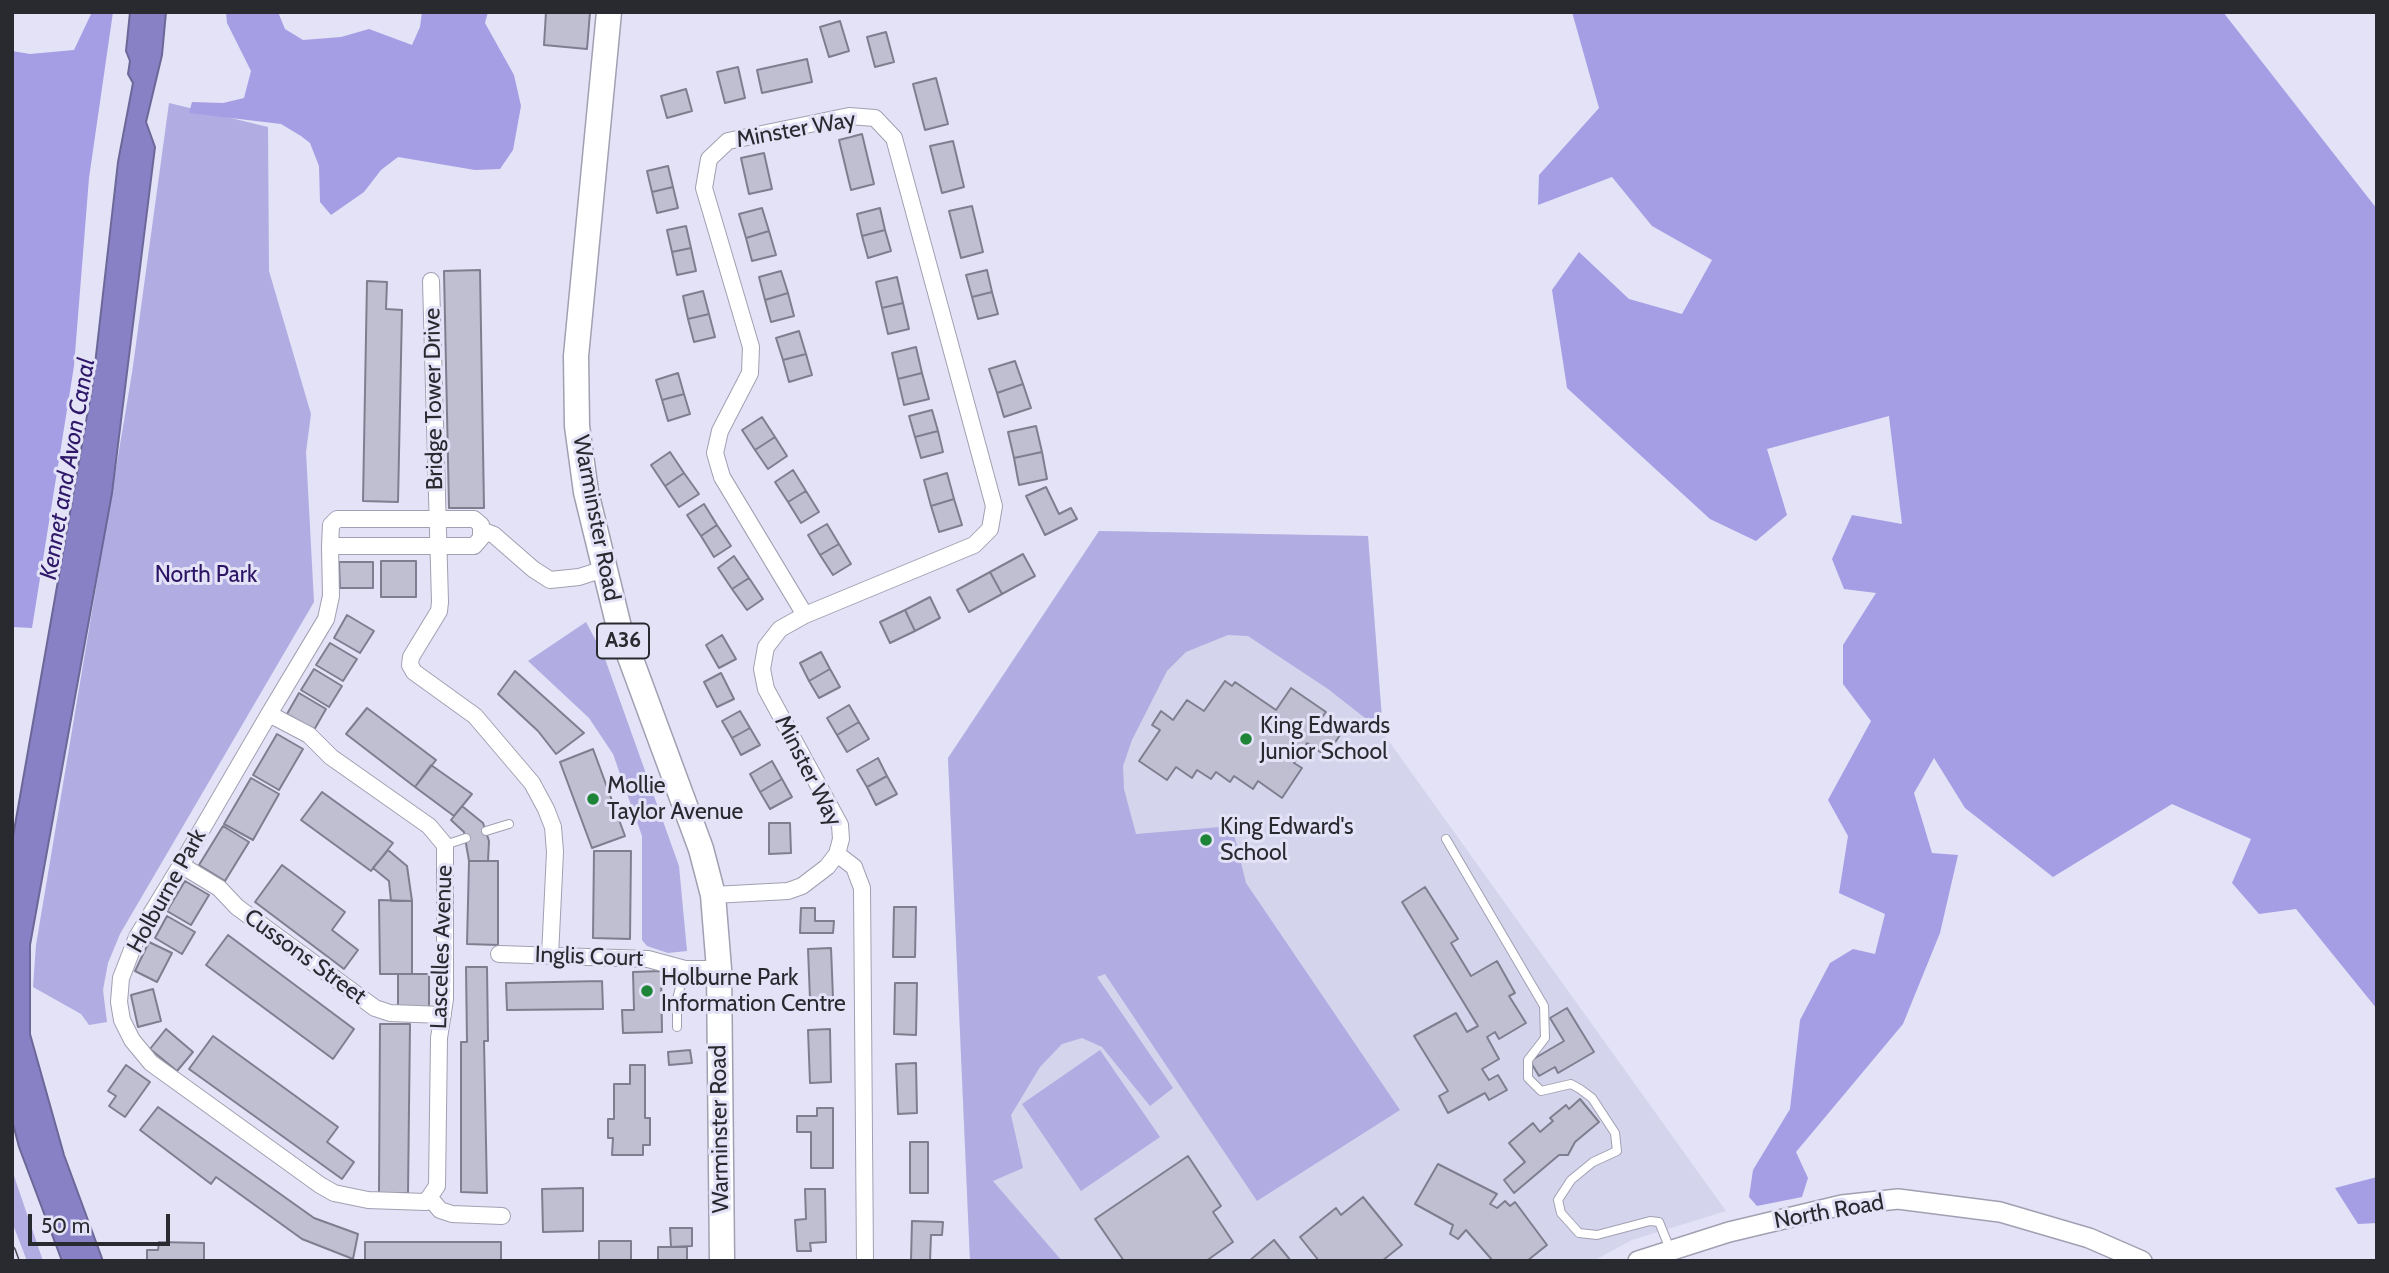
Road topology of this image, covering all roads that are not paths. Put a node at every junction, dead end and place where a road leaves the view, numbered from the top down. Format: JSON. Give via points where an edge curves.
{"nodes":[{"id":1,"x":609,"y":12,"type":"edge"},
{"id":2,"x":431,"y":281,"type":"dead end"},
{"id":3,"x":436,"y":518,"type":"junction"},
{"id":4,"x":481,"y":530,"type":"junction"},
{"id":5,"x":438,"y":544,"type":"junction"},
{"id":6,"x":330,"y":546,"type":"junction"},
{"id":7,"x":604,"y":569,"type":"junction"},
{"id":8,"x":806,"y":615,"type":"junction"},
{"id":9,"x":270,"y":714,"type":"junction"},
{"id":10,"x":509,"y":824,"type":"dead end"},
{"id":11,"x":486,"y":831,"type":"dead end"},
{"id":12,"x":467,"y":838,"type":"dead end"},
{"id":13,"x":1446,"y":839,"type":"dead end"},
{"id":14,"x":445,"y":845,"type":"junction"},
{"id":15,"x":837,"y":854,"type":"junction"},
{"id":16,"x":181,"y":865,"type":"junction"},
{"id":17,"x":713,"y":895,"type":"junction"},
{"id":18,"x":499,"y":954,"type":"dead end"},
{"id":19,"x":550,"y":956,"type":"junction"},
{"id":20,"x":685,"y":969,"type":"junction"},
{"id":21,"x":719,"y":969,"type":"junction"},
{"id":22,"x":443,"y":1015,"type":"junction"},
{"id":23,"x":677,"y":1027,"type":"dead end"},
{"id":24,"x":434,"y":1192,"type":"junction"},
{"id":25,"x":502,"y":1216,"type":"dead end"},
{"id":26,"x":1670,"y":1250,"type":"junction"},
{"id":27,"x":722,"y":1261,"type":"edge"},
{"id":28,"x":865,"y":1261,"type":"edge"},
{"id":29,"x":1638,"y":1261,"type":"edge"},
{"id":30,"x":2142,"y":1261,"type":"edge"}],
"edges":[{"from":1,"to":7,"type":"highway","name":"Warminster Road","number":"A36","via":[[576,356],[586,492]]},
{"from":2,"to":3,"type":"street","name":"Bridge Tower Drive"},
{"from":3,"to":4,"type":"street","via":[[474,519]]},
{"from":3,"to":5,"type":"street"},
{"from":3,"to":6,"type":"street","via":[[337,519],[331,525]]},
{"from":4,"to":5,"type":"street","via":[[474,546]]},
{"from":4,"to":7,"type":"street","via":[[494,535],[550,580]]},
{"from":5,"to":6,"type":"street"},
{"from":5,"to":19,"type":"street","via":[[439,611],[410,665],[475,716],[533,783],[546,809],[555,852]]},
{"from":6,"to":9,"type":"street","name":"Holburne Park","via":[[330,609]]},
{"from":7,"to":17,"type":"highway","name":"Warminster Road","number":"A36","via":[[619,628],[701,849]]},
{"from":8,"to":8,"type":"street","name":"Minster Way","via":[[722,477],[715,453],[720,431],[750,373],[751,346],[704,188],[709,159],[727,141],[849,116],[875,118],[894,138],[994,506],[990,529],[974,545]]},
{"from":8,"to":15,"type":"street","name":"Minster Way","via":[[780,629],[766,647],[762,669],[766,689],[839,825]]},
{"from":9,"to":14,"type":"street","name":"Lascelles Avenue","via":[[309,735],[331,757],[429,826]]},
{"from":9,"to":16,"type":"street","name":"Holburne Park"},
{"from":10,"to":11,"type":"lane"},
{"from":12,"to":14,"type":"lane"},
{"from":13,"to":26,"type":"lane","via":[[1544,1006],[1545,1038],[1528,1060],[1528,1077],[1541,1091],[1571,1084],[1580,1089],[1615,1133],[1616,1151],[1571,1180],[1559,1200],[1561,1213],[1579,1233],[1597,1235],[1659,1222]]},
{"from":14,"to":22,"type":"street","name":"Lascelles Avenue"},
{"from":15,"to":17,"type":"street","name":"Minster Way","via":[[827,867],[795,888]]},
{"from":15,"to":28,"type":"street","via":[[854,867],[862,888]]},
{"from":16,"to":22,"type":"street","name":"Cussons Street","via":[[219,888],[237,907],[375,1008]]},
{"from":16,"to":24,"type":"street","name":"Holburne Park","via":[[137,937],[121,978],[122,1020],[132,1041],[169,1077],[334,1192],[368,1200],[420,1203]]},
{"from":17,"to":21,"type":"highway","name":"Warminster Road","number":"A36"},
{"from":18,"to":19,"type":"street","name":"Inglis Court"},
{"from":19,"to":20,"type":"street","name":"Inglis Court","via":[[648,959]]},
{"from":20,"to":21,"type":"street","name":"Inglis Court"},
{"from":20,"to":23,"type":"lane","via":[[677,999]]},
{"from":21,"to":27,"type":"highway","name":"Warminster Road","number":"A36"},
{"from":22,"to":24,"type":"street","name":"Lascelles Avenue"},
{"from":24,"to":25,"type":"street","via":[[440,1210]]},
{"from":26,"to":29,"type":"street","name":"North Road"},
{"from":26,"to":30,"type":"street","name":"North Road","via":[[1842,1205],[1898,1199],[2021,1218],[2089,1238]]}]}
